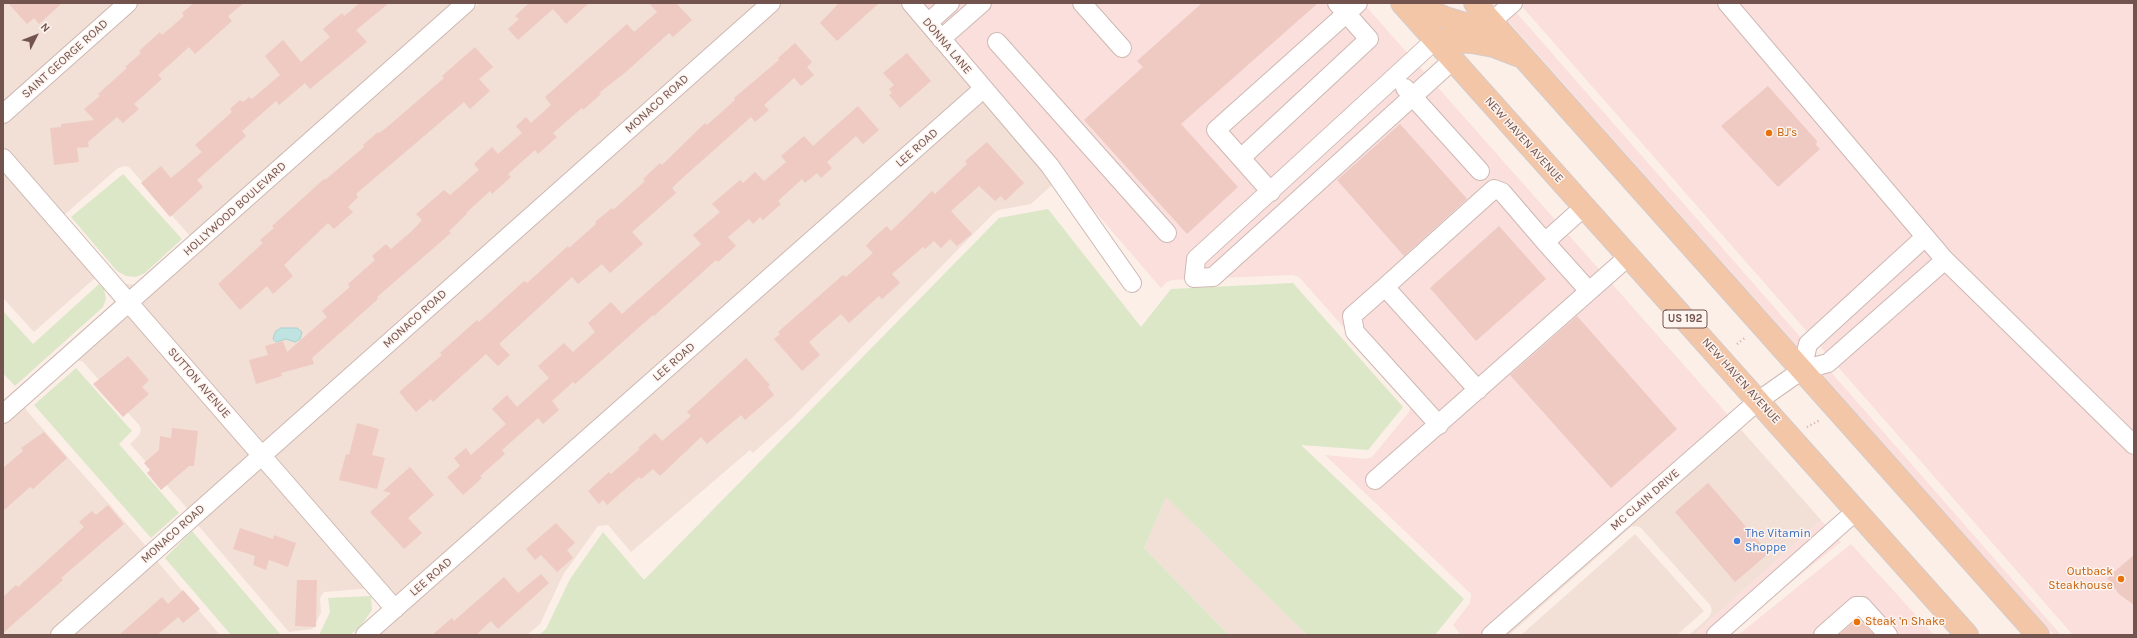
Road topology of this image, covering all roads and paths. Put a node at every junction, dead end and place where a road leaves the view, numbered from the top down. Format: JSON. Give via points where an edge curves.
{"nodes":[{"id":1,"x":128,"y":3,"type":"edge"},
{"id":2,"x":466,"y":3,"type":"edge"},
{"id":3,"x":771,"y":3,"type":"edge"},
{"id":4,"x":911,"y":3,"type":"edge"},
{"id":5,"x":950,"y":3,"type":"edge"},
{"id":6,"x":982,"y":3,"type":"edge"},
{"id":7,"x":1082,"y":3,"type":"edge"},
{"id":8,"x":1402,"y":3,"type":"edge"},
{"id":9,"x":1414,"y":3,"type":"edge"},
{"id":10,"x":1475,"y":3,"type":"edge"},
{"id":11,"x":1513,"y":3,"type":"edge"},
{"id":12,"x":1727,"y":3,"type":"edge"},
{"id":13,"x":1347,"y":6,"type":"edge"},
{"id":14,"x":1491,"y":22,"type":"junction"},
{"id":15,"x":928,"y":23,"type":"junction"},
{"id":16,"x":941,"y":39,"type":"junction"},
{"id":17,"x":1435,"y":40,"type":"junction"},
{"id":18,"x":996,"y":42,"type":"dead end"},
{"id":19,"x":1122,"y":48,"type":"dead end"},
{"id":20,"x":1523,"y":58,"type":"junction"},
{"id":21,"x":1453,"y":60,"type":"junction"},
{"id":22,"x":1395,"y":77,"type":"junction"},
{"id":23,"x":983,"y":90,"type":"junction"},
{"id":24,"x":1413,"y":96,"type":"junction"},
{"id":25,"x":3,"y":114,"type":"edge"},
{"id":26,"x":3,"y":158,"type":"edge"},
{"id":27,"x":1241,"y":158,"type":"junction"},
{"id":28,"x":1480,"y":171,"type":"dead end"},
{"id":29,"x":1271,"y":192,"type":"junction"},
{"id":30,"x":1584,"y":207,"type":"junction"},
{"id":31,"x":1167,"y":233,"type":"dead end"},
{"id":32,"x":1925,"y":237,"type":"junction"},
{"id":33,"x":1545,"y":242,"type":"junction"},
{"id":34,"x":1629,"y":256,"type":"junction"},
{"id":35,"x":1945,"y":260,"type":"junction"},
{"id":36,"x":1132,"y":283,"type":"dead end"},
{"id":37,"x":1385,"y":287,"type":"junction"},
{"id":38,"x":1589,"y":292,"type":"junction"},
{"id":39,"x":129,"y":302,"type":"junction"},
{"id":40,"x":1802,"y":370,"type":"junction"},
{"id":41,"x":1478,"y":390,"type":"junction"},
{"id":42,"x":1758,"y":401,"type":"junction"},
{"id":43,"x":3,"y":414,"type":"edge"},
{"id":44,"x":1821,"y":420,"type":"dead end"},
{"id":45,"x":1439,"y":424,"type":"junction"},
{"id":46,"x":1803,"y":429,"type":"dead end"},
{"id":47,"x":2134,"y":445,"type":"edge"},
{"id":48,"x":261,"y":456,"type":"junction"},
{"id":49,"x":1375,"y":480,"type":"dead end"},
{"id":50,"x":1856,"y":511,"type":"junction"},
{"id":51,"x":395,"y":609,"type":"junction"},
{"id":52,"x":60,"y":635,"type":"edge"},
{"id":53,"x":365,"y":635,"type":"edge"},
{"id":54,"x":1491,"y":635,"type":"edge"},
{"id":55,"x":1716,"y":635,"type":"edge"},
{"id":56,"x":1823,"y":635,"type":"edge"},
{"id":57,"x":1888,"y":635,"type":"edge"},
{"id":58,"x":1967,"y":635,"type":"edge"},
{"id":59,"x":2038,"y":635,"type":"edge"}],
"edges":[{"from":1,"to":25,"type":"street","name":"SAINT GEORGE ROAD"},
{"from":2,"to":39,"type":"street","name":"HOLLYWOOD BOULEVARD"},
{"from":3,"to":48,"type":"street","name":"MONACO ROAD"},
{"from":4,"to":15,"type":"street","name":"DONNA LANE"},
{"from":5,"to":15,"type":"street"},
{"from":6,"to":16,"type":"street"},
{"from":7,"to":19,"type":"street"},
{"from":8,"to":17,"type":"main road","name":"NEW HAVEN AVENUE","number":"US 192"},
{"from":9,"to":14,"type":"main road","via":[[1445,18],[1465,24]]},
{"from":10,"to":14,"type":"main road"},
{"from":11,"to":14,"type":"street"},
{"from":12,"to":32,"type":"street"},
{"from":13,"to":27,"type":"street","via":[[1369,39]]},
{"from":13,"to":27,"type":"street","via":[[1216,130]]},
{"from":14,"to":20,"type":"main road"},
{"from":15,"to":16,"type":"street","name":"DONNA LANE"},
{"from":16,"to":23,"type":"street","name":"DONNA LANE"},
{"from":17,"to":20,"type":"main road","via":[[1494,46]]},
{"from":17,"to":21,"type":"main road","name":"NEW HAVEN AVENUE","number":"US 192"},
{"from":17,"to":22,"type":"street"},
{"from":18,"to":31,"type":"street"},
{"from":20,"to":40,"type":"main road"},
{"from":21,"to":24,"type":"street"},
{"from":21,"to":30,"type":"main road","name":"NEW HAVEN AVENUE","number":"US 192"},
{"from":22,"to":24,"type":"street"},
{"from":22,"to":29,"type":"street"},
{"from":23,"to":36,"type":"street","name":"DONNA LANE","via":[[1050,166]]},
{"from":23,"to":51,"type":"street","name":"LEE ROAD"},
{"from":24,"to":28,"type":"street"},
{"from":24,"to":29,"type":"street","via":[[1213,277],[1194,278],[1196,259]]},
{"from":26,"to":39,"type":"street","name":"SUTTON AVENUE"},
{"from":27,"to":29,"type":"street"},
{"from":30,"to":33,"type":"street"},
{"from":30,"to":34,"type":"main road","name":"NEW HAVEN AVENUE","number":"US 192"},
{"from":32,"to":35,"type":"street"},
{"from":32,"to":40,"type":"street","via":[[1808,344]]},
{"from":33,"to":37,"type":"street","via":[[1502,192],[1494,189]]},
{"from":33,"to":38,"type":"street"},
{"from":34,"to":38,"type":"street"},
{"from":34,"to":42,"type":"main road","name":"NEW HAVEN AVENUE","number":"US 192"},
{"from":35,"to":40,"type":"street","via":[[1828,363]]},
{"from":35,"to":47,"type":"street"},
{"from":37,"to":41,"type":"street"},
{"from":37,"to":45,"type":"street","via":[[1352,316],[1355,332]]},
{"from":38,"to":41,"type":"street"},
{"from":39,"to":43,"type":"street","name":"HOLLYWOOD BOULEVARD"},
{"from":39,"to":48,"type":"street","name":"SUTTON AVENUE"},
{"from":40,"to":42,"type":"street","name":"MC CLAIN DRIVE"},
{"from":40,"to":59,"type":"main road"},
{"from":41,"to":45,"type":"street"},
{"from":42,"to":50,"type":"main road","name":"NEW HAVEN AVENUE","number":"US 192"},
{"from":42,"to":54,"type":"street","name":"MC CLAIN DRIVE"},
{"from":44,"to":46,"type":"path"},
{"from":45,"to":49,"type":"street"},
{"from":48,"to":51,"type":"street","name":"SUTTON AVENUE"},
{"from":48,"to":52,"type":"street","name":"MONACO ROAD"},
{"from":50,"to":55,"type":"street"},
{"from":50,"to":58,"type":"main road","name":"NEW HAVEN AVENUE","number":"US 192"},
{"from":51,"to":53,"type":"street","name":"LEE ROAD"},
{"from":56,"to":57,"type":"street","via":[[1856,606],[1862,606]]}]}
